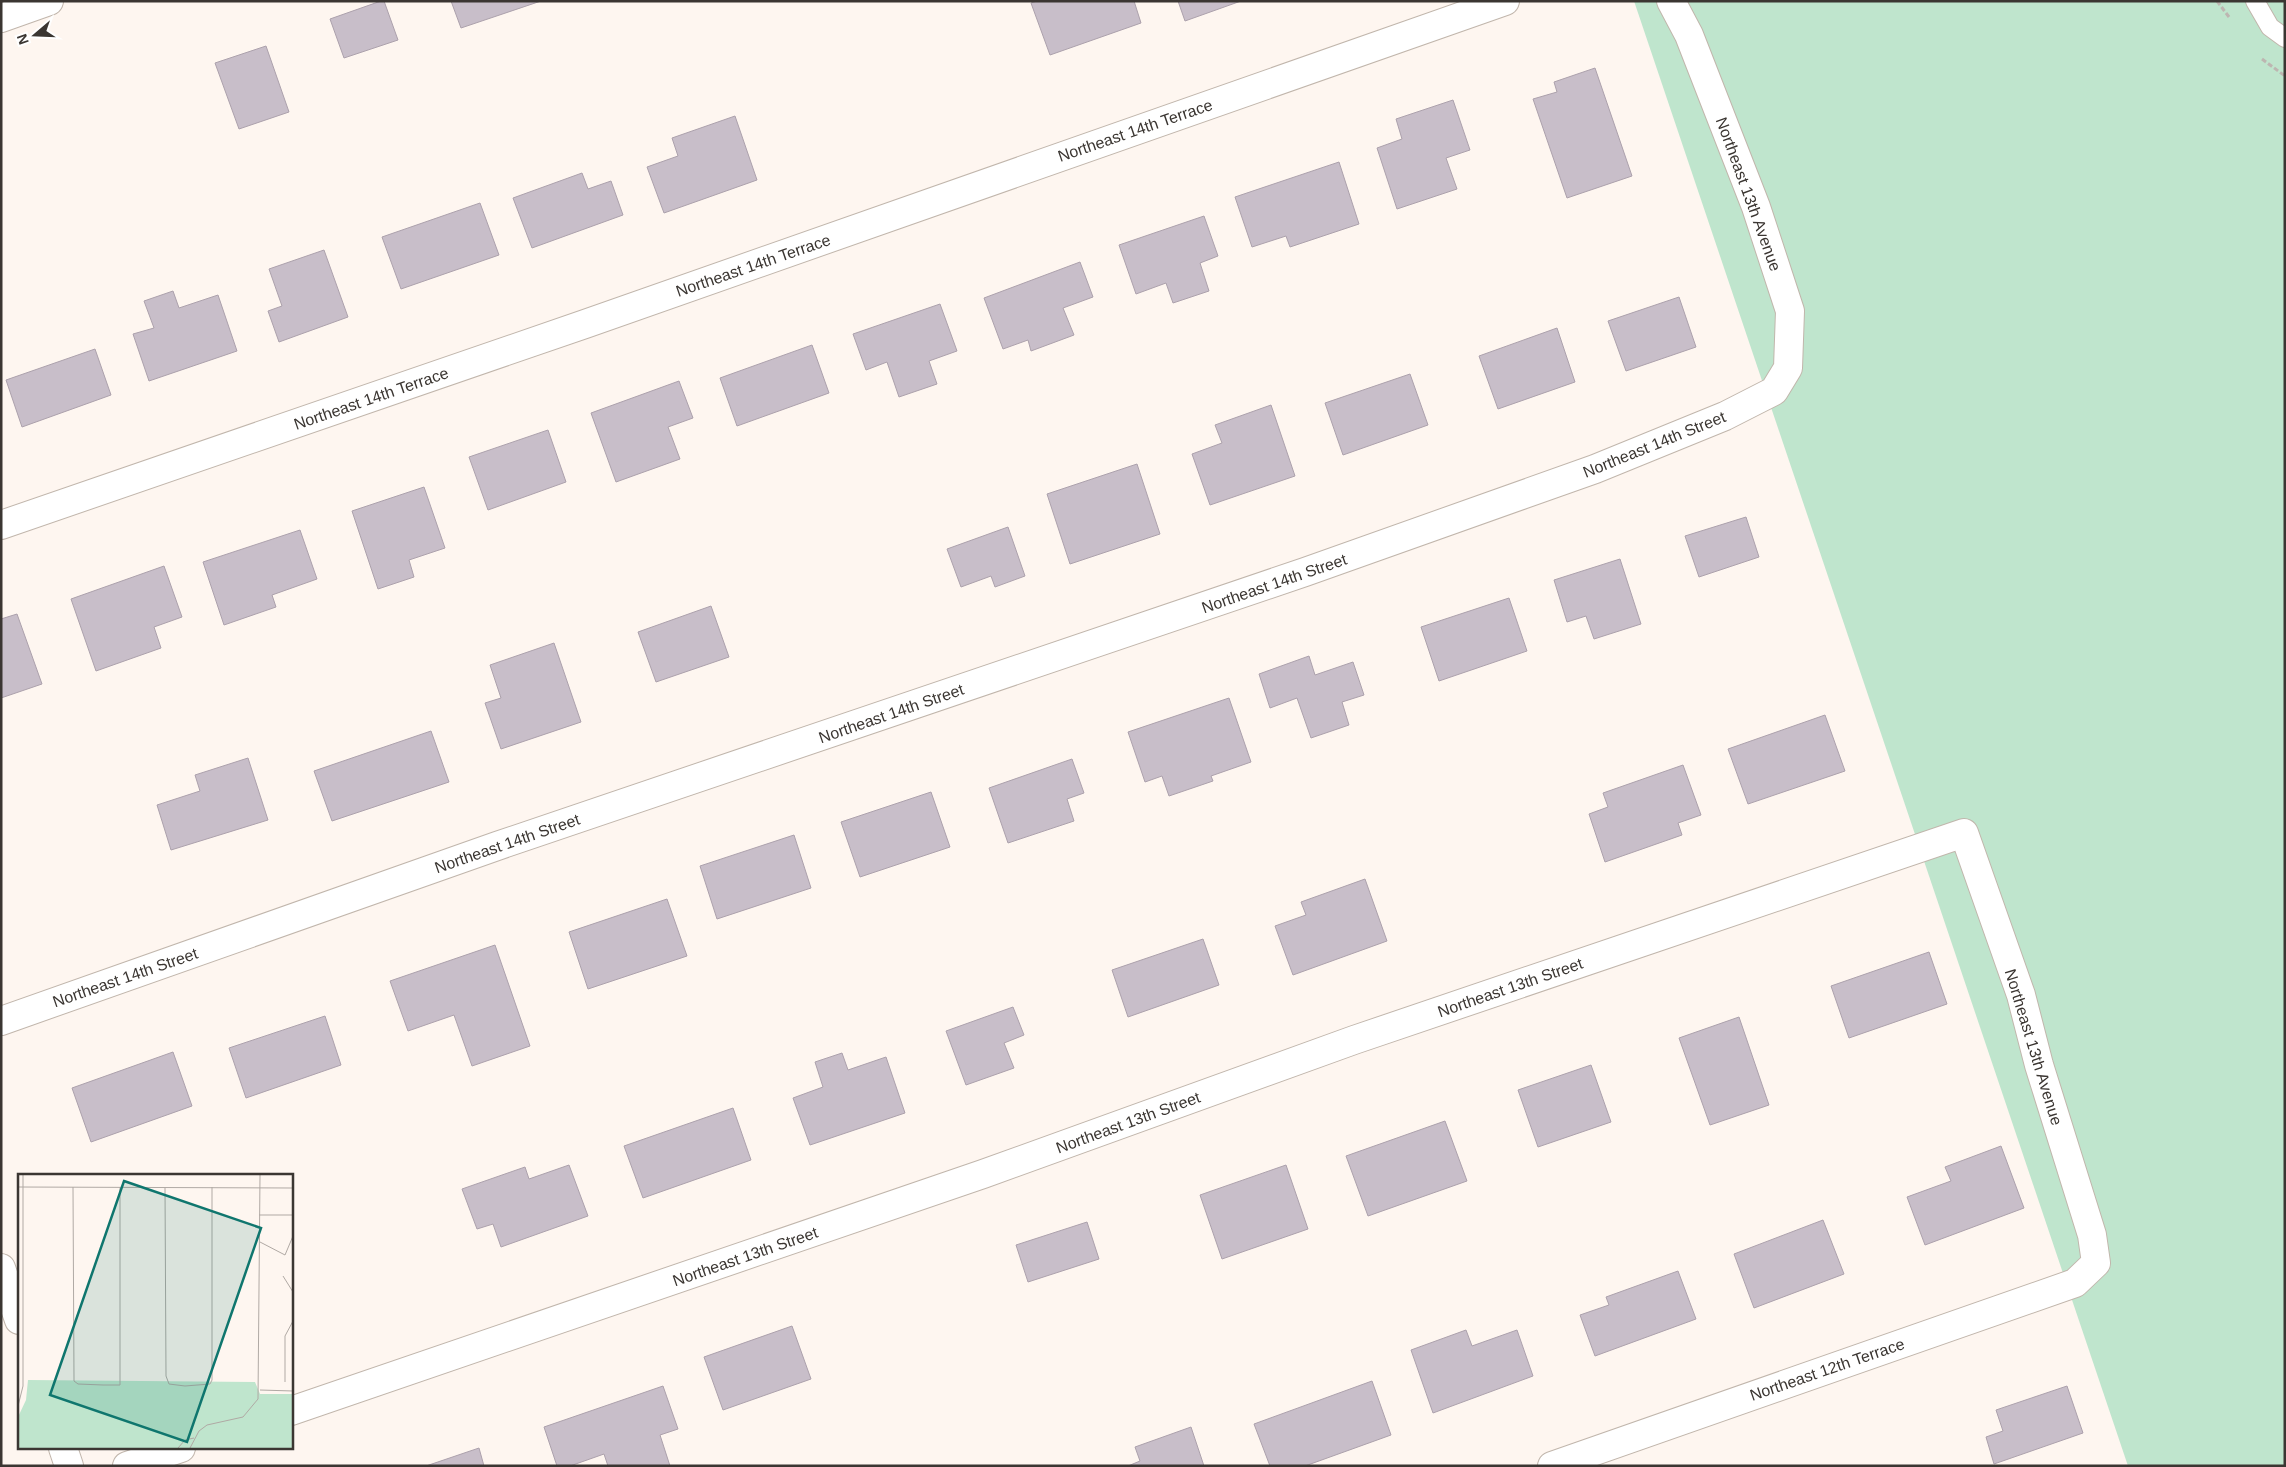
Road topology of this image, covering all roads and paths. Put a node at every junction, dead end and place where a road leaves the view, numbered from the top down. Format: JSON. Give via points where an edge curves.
{"nodes":[{"id":1,"x":49,"y":1,"type":"edge"},
{"id":2,"x":1505,"y":1,"type":"edge"},
{"id":3,"x":1671,"y":1,"type":"edge"},
{"id":4,"x":2255,"y":1,"type":"edge"},
{"id":5,"x":1,"y":18,"type":"edge"},
{"id":6,"x":2285,"y":38,"type":"edge"},
{"id":7,"x":1774,"y":390,"type":"joint"},
{"id":8,"x":1,"y":526,"type":"edge"},
{"id":9,"x":1964,"y":833,"type":"joint"},
{"id":10,"x":1,"y":1021,"type":"edge"},
{"id":11,"x":2096,"y":1263,"type":"joint"},
{"id":12,"x":1,"y":1268,"type":"edge"},
{"id":13,"x":18,"y":1317,"type":"edge"},
{"id":14,"x":292,"y":1411,"type":"edge"},
{"id":15,"x":64,"y":1450,"type":"edge"},
{"id":16,"x":175,"y":1450,"type":"edge"},
{"id":17,"x":69,"y":1466,"type":"edge"},
{"id":18,"x":127,"y":1466,"type":"edge"},
{"id":19,"x":1552,"y":1466,"type":"edge"}],
"edges":[{"from":1,"to":5,"type":"street"},
{"from":2,"to":8,"type":"street","name":"Northeast 14th Terrace"},
{"from":3,"to":7,"type":"street","name":"Northeast 13th Avenue","via":[[1689,35],[1756,207],[1790,311],[1788,368]]},
{"from":4,"to":6,"type":"lane","via":[[2270,27]]},
{"from":7,"to":10,"type":"street","name":"Northeast 14th Street","via":[[1725,416],[1595,469],[1305,572],[497,846]]},
{"from":9,"to":11,"type":"street","name":"Northeast 13th Avenue","via":[[2021,995],[2039,1065],[2092,1235]]},
{"from":9,"to":14,"type":"street","name":"Northeast 13th Street","via":[[1354,1040],[983,1174]]},
{"from":11,"to":19,"type":"street","name":"Northeast 12th Terrace","via":[[2075,1282]]},
{"from":12,"to":13,"type":"street"},
{"from":15,"to":17,"type":"street"},
{"from":16,"to":18,"type":"street"}]}
